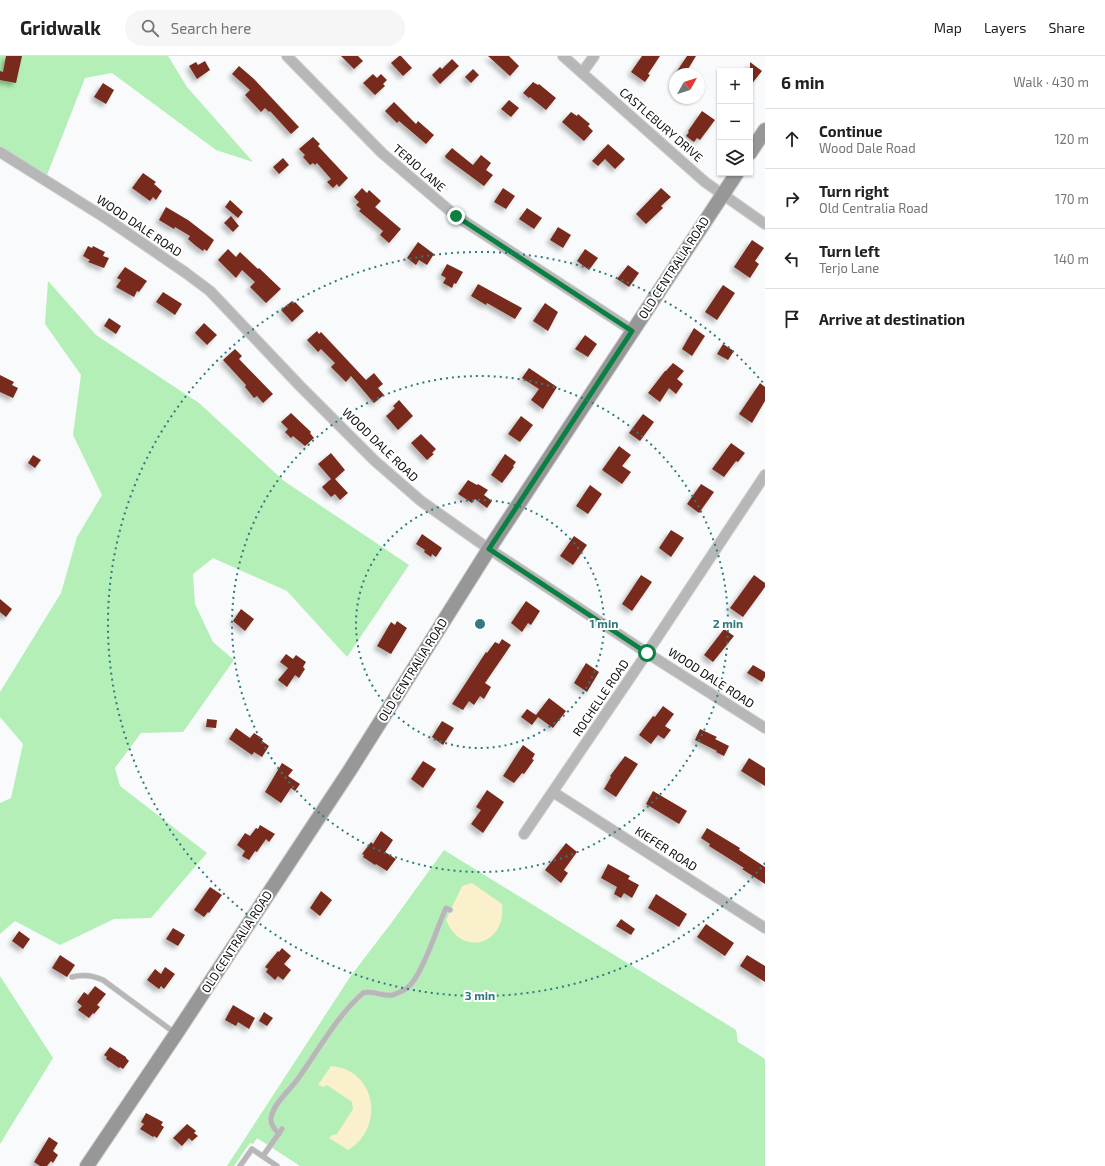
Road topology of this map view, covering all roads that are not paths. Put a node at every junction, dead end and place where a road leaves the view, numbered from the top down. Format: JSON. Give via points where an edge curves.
{"nodes":[{"id":1,"x":287,"y":56,"type":"edge"},
{"id":2,"x":563,"y":56,"type":"edge"},
{"id":3,"x":594,"y":56,"type":"edge"},
{"id":4,"x":582,"y":73,"type":"junction"},
{"id":5,"x":765,"y":130,"type":"edge"},
{"id":6,"x":753,"y":148,"type":"edge"},
{"id":7,"x":0,"y":152,"type":"edge"},
{"id":8,"x":735,"y":176,"type":"edge"},
{"id":9,"x":722,"y":195,"type":"junction"},
{"id":10,"x":765,"y":224,"type":"edge"},
{"id":11,"x":632,"y":331,"type":"junction"},
{"id":12,"x":765,"y":475,"type":"edge"},
{"id":13,"x":489,"y":549,"type":"junction"},
{"id":14,"x":647,"y":653,"type":"junction"},
{"id":15,"x":765,"y":728,"type":"edge"},
{"id":16,"x":553,"y":792,"type":"junction"},
{"id":17,"x":524,"y":834,"type":"dead end"},
{"id":18,"x":450,"y":910,"type":"dead end"},
{"id":19,"x":765,"y":928,"type":"edge"},
{"id":20,"x":72,"y":977,"type":"dead end"},
{"id":21,"x":176,"y":1034,"type":"junction"},
{"id":22,"x":263,"y":1156,"type":"junction"},
{"id":23,"x":87,"y":1166,"type":"edge"},
{"id":24,"x":240,"y":1166,"type":"edge"},
{"id":25,"x":278,"y":1166,"type":"edge"}],
"edges":[{"from":1,"to":11,"type":"street","name":"TERJO LANE","via":[[382,153],[456,216]]},
{"from":2,"to":4,"type":"street","name":"CASTLEBURY DRIVE"},
{"from":3,"to":4,"type":"street"},
{"from":4,"to":9,"type":"street","name":"CASTLEBURY DRIVE"},
{"from":5,"to":6,"type":"street"},
{"from":7,"to":13,"type":"street","name":"WOOD DALE ROAD","via":[[106,219],[210,292],[386,471],[420,501]]},
{"from":8,"to":9,"type":"street","name":"OLD CENTRALIA ROAD"},
{"from":9,"to":10,"type":"street","name":"CASTLEBURY DRIVE"},
{"from":9,"to":11,"type":"street","name":"OLD CENTRALIA ROAD"},
{"from":11,"to":13,"type":"street","name":"OLD CENTRALIA ROAD"},
{"from":12,"to":14,"type":"street","name":"ROCHELLE ROAD"},
{"from":13,"to":14,"type":"street","name":"WOOD DALE ROAD"},
{"from":13,"to":21,"type":"street","name":"OLD CENTRALIA ROAD","via":[[350,770]]},
{"from":14,"to":15,"type":"street","name":"WOOD DALE ROAD"},
{"from":14,"to":16,"type":"street","name":"ROCHELLE ROAD"},
{"from":16,"to":17,"type":"street","name":"ROCHELLE ROAD"},
{"from":16,"to":19,"type":"street","name":"KIEFER ROAD"},
{"from":18,"to":22,"type":"lane","via":[[446,908],[422,965],[408,988],[392,995],[363,993],[345,1012],[277,1104],[271,1122],[280,1132]]},
{"from":20,"to":21,"type":"lane","via":[[90,975],[103,980]]},
{"from":21,"to":23,"type":"street","name":"OLD CENTRALIA ROAD"},
{"from":22,"to":24,"type":"lane","via":[[252,1149]]},
{"from":22,"to":25,"type":"lane"}]}
